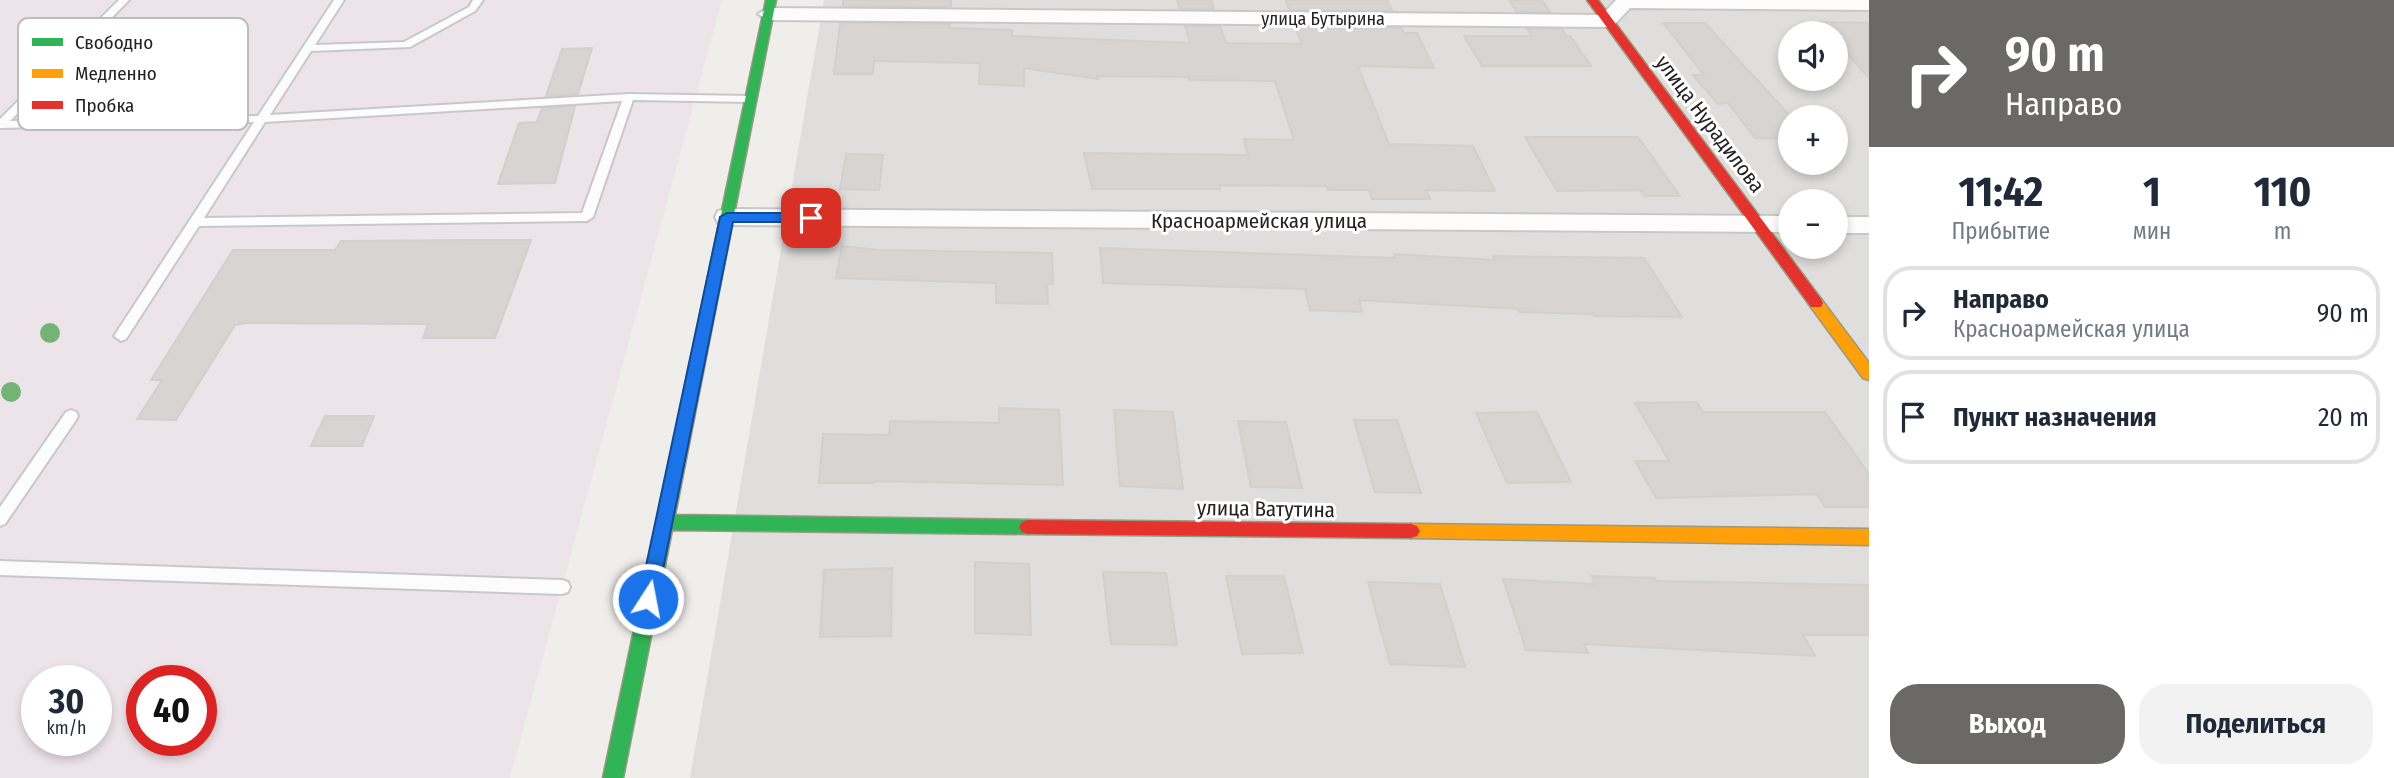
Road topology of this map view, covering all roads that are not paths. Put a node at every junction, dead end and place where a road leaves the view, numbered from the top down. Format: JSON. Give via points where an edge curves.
{"nodes":[{"id":1,"x":124,"y":0,"type":"edge"},
{"id":2,"x":339,"y":0,"type":"edge"},
{"id":3,"x":478,"y":0,"type":"edge"},
{"id":4,"x":1592,"y":0,"type":"edge"},
{"id":5,"x":1869,"y":4,"type":"edge"},
{"id":6,"x":769,"y":7,"type":"edge"},
{"id":7,"x":106,"y":18,"type":"edge"},
{"id":8,"x":1607,"y":21,"type":"junction"},
{"id":9,"x":308,"y":48,"type":"junction"},
{"id":10,"x":629,"y":97,"type":"junction"},
{"id":11,"x":751,"y":99,"type":"junction"},
{"id":12,"x":18,"y":107,"type":"edge"},
{"id":13,"x":248,"y":119,"type":"edge"},
{"id":14,"x":262,"y":119,"type":"junction"},
{"id":15,"x":0,"y":125,"type":"edge"},
{"id":16,"x":18,"y":125,"type":"edge"},
{"id":17,"x":727,"y":217,"type":"junction"},
{"id":18,"x":195,"y":222,"type":"junction"},
{"id":19,"x":1759,"y":224,"type":"junction"},
{"id":20,"x":1778,"y":225,"type":"edge"},
{"id":21,"x":1848,"y":225,"type":"edge"},
{"id":22,"x":1869,"y":225,"type":"edge"},
{"id":23,"x":121,"y":336,"type":"dead end"},
{"id":24,"x":1869,"y":373,"type":"edge"},
{"id":25,"x":71,"y":416,"type":"dead end"},
{"id":26,"x":0,"y":519,"type":"edge"},
{"id":27,"x":663,"y":522,"type":"junction"},
{"id":28,"x":1869,"y":537,"type":"edge"},
{"id":29,"x":0,"y":568,"type":"edge"},
{"id":30,"x":562,"y":587,"type":"dead end"},
{"id":31,"x":613,"y":778,"type":"edge"}],
"edges":[{"from":1,"to":7,"type":"lane"},
{"from":2,"to":9,"type":"lane"},
{"from":3,"to":9,"type":"lane","via":[[472,9],[406,45]]},
{"from":4,"to":8,"type":"street","name":"улица Нурадилова"},
{"from":5,"to":8,"type":"street","via":[[1625,2]]},
{"from":6,"to":8,"type":"street","name":"улица Бутырина"},
{"from":6,"to":11,"type":"street"},
{"from":8,"to":19,"type":"street","name":"улица Нурадилова"},
{"from":9,"to":14,"type":"lane"},
{"from":10,"to":11,"type":"lane"},
{"from":10,"to":14,"type":"lane"},
{"from":10,"to":18,"type":"lane","via":[[587,217]]},
{"from":11,"to":17,"type":"street"},
{"from":12,"to":15,"type":"lane"},
{"from":13,"to":14,"type":"lane"},
{"from":14,"to":18,"type":"lane"},
{"from":15,"to":16,"type":"lane"},
{"from":17,"to":19,"type":"street","name":"Красноармейская улица"},
{"from":17,"to":27,"type":"street"},
{"from":18,"to":23,"type":"lane"},
{"from":19,"to":20,"type":"street","name":"Красноармейская улица"},
{"from":19,"to":24,"type":"street","name":"улица Нурадилова"},
{"from":21,"to":22,"type":"street"},
{"from":25,"to":26,"type":"lane"},
{"from":27,"to":28,"type":"street","name":"улица Ватутина"},
{"from":27,"to":31,"type":"street"},
{"from":29,"to":30,"type":"lane"}]}
